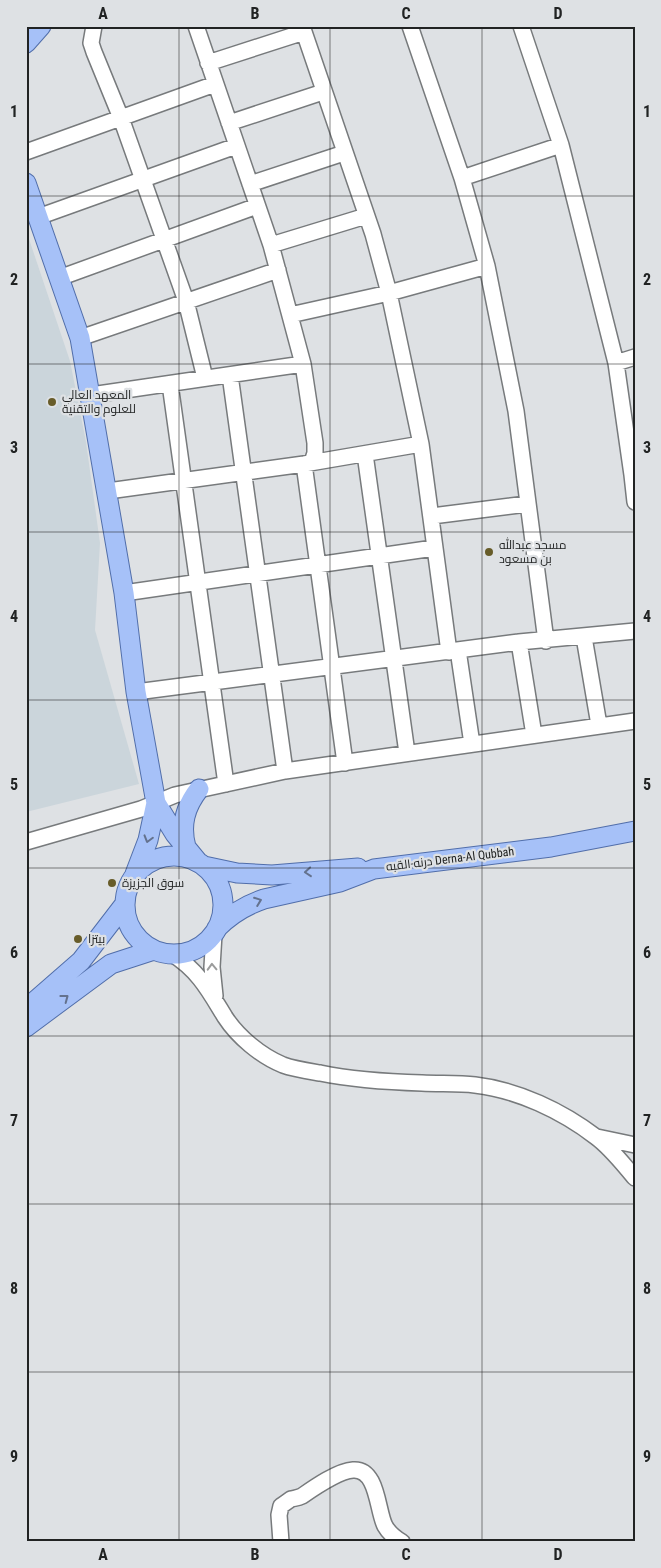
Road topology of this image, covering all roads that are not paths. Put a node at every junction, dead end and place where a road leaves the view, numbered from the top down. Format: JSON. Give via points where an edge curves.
{"nodes":[{"id":1,"x":41,"y":26,"type":"edge"},
{"id":2,"x":94,"y":26,"type":"edge"},
{"id":3,"x":196,"y":26,"type":"edge"},
{"id":4,"x":410,"y":26,"type":"edge"},
{"id":5,"x":521,"y":26,"type":"edge"},
{"id":6,"x":303,"y":29,"type":"edge"},
{"id":7,"x":26,"y":43,"type":"edge"},
{"id":8,"x":208,"y":63,"type":"junction"},
{"id":9,"x":214,"y":84,"type":"junction"},
{"id":10,"x":323,"y":92,"type":"junction"},
{"id":11,"x":121,"y":118,"type":"junction"},
{"id":12,"x":229,"y":123,"type":"junction"},
{"id":13,"x":562,"y":145,"type":"junction"},
{"id":14,"x":236,"y":146,"type":"junction"},
{"id":15,"x":26,"y":152,"type":"edge"},
{"id":16,"x":344,"y":153,"type":"junction"},
{"id":17,"x":462,"y":178,"type":"junction"},
{"id":18,"x":142,"y":179,"type":"junction"},
{"id":19,"x":26,"y":183,"type":"edge"},
{"id":20,"x":250,"y":184,"type":"junction"},
{"id":21,"x":257,"y":206,"type":"junction"},
{"id":22,"x":366,"y":216,"type":"junction"},
{"id":23,"x":38,"y":217,"type":"junction"},
{"id":24,"x":164,"y":240,"type":"junction"},
{"id":25,"x":271,"y":245,"type":"junction"},
{"id":26,"x":487,"y":266,"type":"junction"},
{"id":27,"x":278,"y":270,"type":"junction"},
{"id":28,"x":59,"y":278,"type":"junction"},
{"id":29,"x":388,"y":293,"type":"junction"},
{"id":30,"x":186,"y":302,"type":"junction"},
{"id":31,"x":290,"y":315,"type":"junction"},
{"id":32,"x":80,"y":338,"type":"junction"},
{"id":33,"x":635,"y":357,"type":"edge"},
{"id":34,"x":616,"y":363,"type":"junction"},
{"id":35,"x":303,"y":364,"type":"junction"},
{"id":36,"x":230,"y":375,"type":"junction"},
{"id":37,"x":205,"y":378,"type":"junction"},
{"id":38,"x":170,"y":384,"type":"junction"},
{"id":39,"x":91,"y":395,"type":"junction"},
{"id":40,"x":422,"y":444,"type":"junction"},
{"id":41,"x":365,"y":454,"type":"junction"},
{"id":42,"x":308,"y":463,"type":"junction"},
{"id":43,"x":244,"y":472,"type":"junction"},
{"id":44,"x":634,"y":474,"type":"edge"},
{"id":45,"x":183,"y":481,"type":"junction"},
{"id":46,"x":108,"y":492,"type":"junction"},
{"id":47,"x":635,"y":502,"type":"edge"},
{"id":48,"x":527,"y":504,"type":"junction"},
{"id":49,"x":432,"y":516,"type":"junction"},
{"id":50,"x":434,"y":548,"type":"junction"},
{"id":51,"x":380,"y":556,"type":"junction"},
{"id":52,"x":318,"y":565,"type":"junction"},
{"id":53,"x":258,"y":574,"type":"junction"},
{"id":54,"x":197,"y":582,"type":"junction"},
{"id":55,"x":124,"y":593,"type":"junction"},
{"id":56,"x":635,"y":631,"type":"edge"},
{"id":57,"x":584,"y":637,"type":"junction"},
{"id":58,"x":546,"y":641,"type":"junction"},
{"id":59,"x":519,"y":642,"type":"junction"},
{"id":60,"x":454,"y":651,"type":"junction"},
{"id":61,"x":395,"y":658,"type":"junction"},
{"id":62,"x":332,"y":667,"type":"junction"},
{"id":63,"x":272,"y":674,"type":"junction"},
{"id":64,"x":211,"y":682,"type":"junction"},
{"id":65,"x":136,"y":692,"type":"junction"},
{"id":66,"x":635,"y":721,"type":"edge"},
{"id":67,"x":599,"y":725,"type":"junction"},
{"id":68,"x":534,"y":735,"type":"junction"},
{"id":69,"x":472,"y":744,"type":"junction"},
{"id":70,"x":408,"y":753,"type":"junction"},
{"id":71,"x":345,"y":763,"type":"junction"},
{"id":72,"x":285,"y":771,"type":"junction"},
{"id":73,"x":226,"y":784,"type":"junction"},
{"id":74,"x":198,"y":789,"type":"junction"},
{"id":75,"x":156,"y":803,"type":"junction"},
{"id":76,"x":635,"y":831,"type":"edge"},
{"id":77,"x":26,"y":842,"type":"edge"},
{"id":78,"x":196,"y":859,"type":"junction"},
{"id":79,"x":374,"y":869,"type":"junction"},
{"id":80,"x":135,"y":874,"type":"junction"},
{"id":81,"x":124,"y":905,"type":"junction"},
{"id":82,"x":216,"y":931,"type":"junction"},
{"id":83,"x":154,"y":950,"type":"junction"},
{"id":84,"x":172,"y":954,"type":"junction"},
{"id":85,"x":216,"y":1000,"type":"junction"},
{"id":86,"x":28,"y":1017,"type":"edge"},
{"id":87,"x":597,"y":1137,"type":"junction"},
{"id":88,"x":635,"y":1145,"type":"edge"},
{"id":89,"x":635,"y":1178,"type":"edge"},
{"id":90,"x":281,"y":1542,"type":"edge"},
{"id":91,"x":402,"y":1542,"type":"edge"}],
"edges":[{"from":1,"to":7,"type":"main road"},
{"from":2,"to":11,"type":"street","via":[[91,43]]},
{"from":3,"to":8,"type":"street"},
{"from":4,"to":17,"type":"street"},
{"from":5,"to":13,"type":"street"},
{"from":6,"to":8,"type":"street"},
{"from":6,"to":10,"type":"street"},
{"from":8,"to":9,"type":"street"},
{"from":9,"to":11,"type":"street"},
{"from":9,"to":12,"type":"street"},
{"from":10,"to":12,"type":"street"},
{"from":10,"to":16,"type":"street"},
{"from":11,"to":15,"type":"street"},
{"from":11,"to":18,"type":"street"},
{"from":12,"to":14,"type":"street"},
{"from":13,"to":17,"type":"street"},
{"from":13,"to":34,"type":"street"},
{"from":14,"to":18,"type":"street"},
{"from":14,"to":20,"type":"street"},
{"from":16,"to":20,"type":"street"},
{"from":16,"to":22,"type":"street"},
{"from":17,"to":26,"type":"street"},
{"from":18,"to":23,"type":"street"},
{"from":18,"to":24,"type":"street"},
{"from":19,"to":23,"type":"main road"},
{"from":20,"to":21,"type":"street"},
{"from":21,"to":24,"type":"street"},
{"from":21,"to":25,"type":"street"},
{"from":22,"to":25,"type":"street"},
{"from":22,"to":29,"type":"street"},
{"from":23,"to":28,"type":"main road"},
{"from":24,"to":28,"type":"street"},
{"from":24,"to":30,"type":"street"},
{"from":25,"to":27,"type":"street"},
{"from":26,"to":29,"type":"street"},
{"from":26,"to":48,"type":"street","via":[[516,410]]},
{"from":27,"to":30,"type":"street"},
{"from":27,"to":31,"type":"street"},
{"from":28,"to":32,"type":"main road"},
{"from":29,"to":31,"type":"street"},
{"from":29,"to":40,"type":"street"},
{"from":30,"to":32,"type":"street"},
{"from":30,"to":37,"type":"street"},
{"from":31,"to":35,"type":"street"},
{"from":32,"to":39,"type":"main road"},
{"from":33,"to":34,"type":"street"},
{"from":34,"to":44,"type":"street"},
{"from":35,"to":36,"type":"street"},
{"from":35,"to":42,"type":"street","via":[[316,453]]},
{"from":36,"to":37,"type":"street"},
{"from":36,"to":43,"type":"street"},
{"from":37,"to":38,"type":"street"},
{"from":38,"to":39,"type":"street"},
{"from":38,"to":45,"type":"street"},
{"from":39,"to":46,"type":"main road"},
{"from":40,"to":41,"type":"street"},
{"from":40,"to":49,"type":"street"},
{"from":41,"to":42,"type":"street"},
{"from":41,"to":51,"type":"street"},
{"from":42,"to":43,"type":"street"},
{"from":42,"to":52,"type":"street"},
{"from":43,"to":45,"type":"street"},
{"from":43,"to":53,"type":"street"},
{"from":44,"to":47,"type":"street"},
{"from":45,"to":46,"type":"street"},
{"from":45,"to":54,"type":"street"},
{"from":46,"to":55,"type":"main road"},
{"from":48,"to":49,"type":"street"},
{"from":48,"to":58,"type":"street"},
{"from":49,"to":50,"type":"street"},
{"from":50,"to":51,"type":"street"},
{"from":50,"to":60,"type":"street"},
{"from":51,"to":52,"type":"street"},
{"from":51,"to":61,"type":"street"},
{"from":52,"to":53,"type":"street"},
{"from":52,"to":62,"type":"street"},
{"from":53,"to":54,"type":"street"},
{"from":53,"to":63,"type":"street"},
{"from":54,"to":55,"type":"street"},
{"from":54,"to":64,"type":"street"},
{"from":55,"to":65,"type":"main road"},
{"from":56,"to":57,"type":"street"},
{"from":57,"to":58,"type":"street"},
{"from":57,"to":67,"type":"street"},
{"from":58,"to":59,"type":"street"},
{"from":59,"to":60,"type":"street"},
{"from":59,"to":68,"type":"street"},
{"from":60,"to":61,"type":"street"},
{"from":60,"to":69,"type":"street"},
{"from":61,"to":62,"type":"street"},
{"from":61,"to":70,"type":"street"},
{"from":62,"to":63,"type":"street"},
{"from":62,"to":71,"type":"street"},
{"from":63,"to":64,"type":"street"},
{"from":63,"to":72,"type":"street"},
{"from":64,"to":65,"type":"street"},
{"from":64,"to":73,"type":"street"},
{"from":65,"to":75,"type":"main road"},
{"from":66,"to":67,"type":"street"},
{"from":67,"to":68,"type":"street"},
{"from":68,"to":69,"type":"street"},
{"from":69,"to":70,"type":"street"},
{"from":70,"to":71,"type":"street"},
{"from":71,"to":72,"type":"street"},
{"from":72,"to":73,"type":"street"},
{"from":73,"to":74,"type":"street"},
{"from":74,"to":75,"type":"street"},
{"from":74,"to":78,"type":"main road","via":[[188,805],[183,832]]},
{"from":75,"to":77,"type":"street"},
{"from":75,"to":78,"type":"main road","via":[[165,820]]},
{"from":75,"to":80,"type":"main road","one_way":true,"via":[[148,840]]},
{"from":76,"to":79,"type":"main road","name":"درنه-القبه Derna-Al Qubbah","via":[[551,847]]},
{"from":79,"to":78,"type":"main road","one_way":true,"via":[[272,875],[237,873]]},
{"from":78,"to":80,"type":"main road","via":[[164,856],[143,866]]},
{"from":78,"to":82,"type":"main road","via":[[218,883],[222,894],[222,917]]},
{"from":82,"to":79,"type":"main road","name":"درنه-القبه Derna-Al Qubbah","one_way":true,"via":[[234,913],[259,900],[340,882]]},
{"from":80,"to":81,"type":"main road","via":[[128,885]]},
{"from":81,"to":83,"type":"main road","via":[[134,934]]},
{"from":81,"to":86,"type":"main road","via":[[81,961]]},
{"from":82,"to":84,"type":"main road","via":[[206,943],[195,949]]},
{"from":85,"to":82,"type":"street","one_way":true,"via":[[212,967]]},
{"from":83,"to":84,"type":"main road"},
{"from":86,"to":83,"type":"main road","one_way":true,"via":[[111,964]]},
{"from":84,"to":85,"type":"street","via":[[197,974]]},
{"from":85,"to":87,"type":"street","via":[[241,1036],[283,1065],[350,1079],[476,1085],[508,1092],[542,1104]]},
{"from":87,"to":88,"type":"street"},
{"from":87,"to":89,"type":"street"},
{"from":90,"to":91,"type":"street","via":[[281,1506],[352,1470],[369,1478],[384,1524]]}]}
